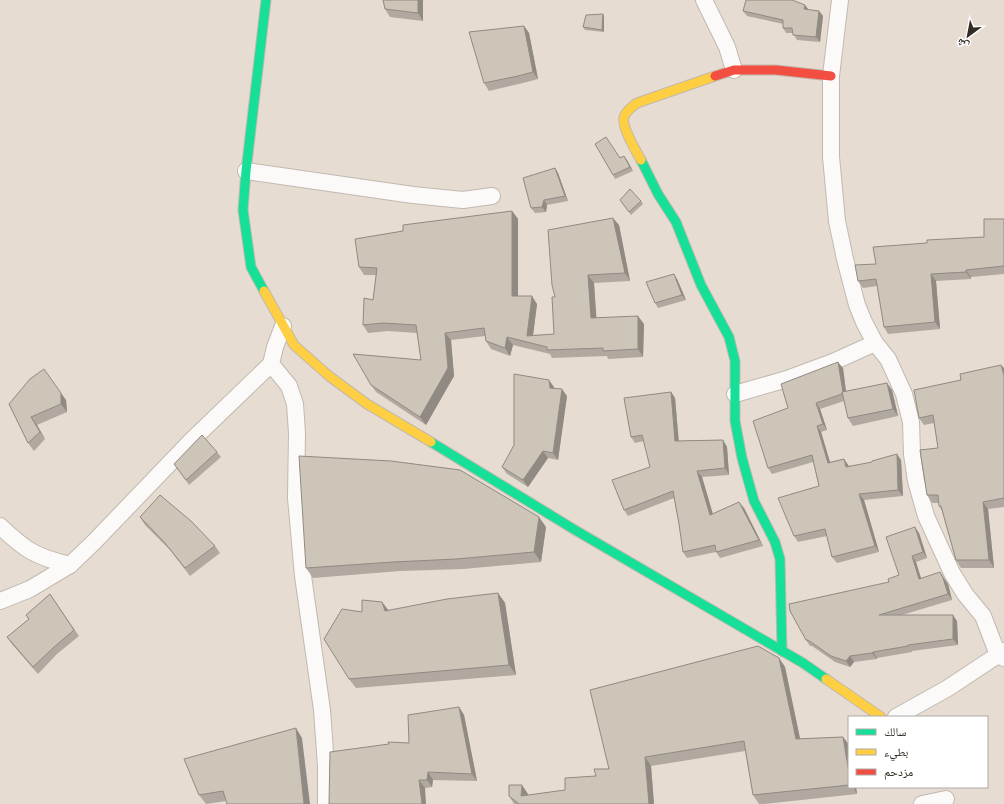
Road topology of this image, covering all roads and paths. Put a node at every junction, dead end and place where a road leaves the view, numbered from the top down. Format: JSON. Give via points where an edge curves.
{"nodes":[{"id":1,"x":266,"y":0,"type":"edge"},
{"id":2,"x":704,"y":0,"type":"edge"},
{"id":3,"x":840,"y":0,"type":"edge"},
{"id":4,"x":734,"y":70,"type":"junction"},
{"id":5,"x":831,"y":76,"type":"junction"},
{"id":6,"x":246,"y":171,"type":"junction"},
{"id":7,"x":492,"y":196,"type":"dead end"},
{"id":8,"x":283,"y":326,"type":"junction"},
{"id":9,"x":875,"y":343,"type":"junction"},
{"id":10,"x":271,"y":364,"type":"junction"},
{"id":11,"x":735,"y":394,"type":"junction"},
{"id":12,"x":0,"y":526,"type":"edge"},
{"id":13,"x":70,"y":565,"type":"junction"},
{"id":14,"x":0,"y":601,"type":"edge"},
{"id":15,"x":782,"y":650,"type":"junction"},
{"id":16,"x":1002,"y":654,"type":"edge"},
{"id":17,"x":880,"y":716,"type":"edge"},
{"id":18,"x":898,"y":716,"type":"edge"},
{"id":19,"x":945,"y":797,"type":"edge"},
{"id":20,"x":326,"y":804,"type":"edge"},
{"id":21,"x":922,"y":804,"type":"edge"}],
"edges":[{"from":1,"to":6,"type":"street"},
{"from":2,"to":4,"type":"street","via":[[727,47]]},
{"from":3,"to":5,"type":"street"},
{"from":4,"to":5,"type":"street","via":[[776,70]]},
{"from":4,"to":11,"type":"street","via":[[637,103],[624,117],[624,126],[658,194],[676,222],[701,285],[730,337],[735,361]]},
{"from":5,"to":9,"type":"street","via":[[830,157],[837,221],[857,305]]},
{"from":6,"to":7,"type":"street","via":[[449,199]]},
{"from":6,"to":8,"type":"street","via":[[243,210],[251,267]]},
{"from":8,"to":10,"type":"street"},
{"from":8,"to":15,"type":"street","via":[[294,345],[329,376],[367,404],[575,530]]},
{"from":9,"to":11,"type":"street","via":[[787,379]]},
{"from":9,"to":16,"type":"street","via":[[888,359],[904,394],[911,422],[916,481],[926,516],[952,573],[983,616]]},
{"from":10,"to":13,"type":"street","via":[[191,441]]},
{"from":10,"to":20,"type":"street","via":[[289,386],[295,404],[296,498],[303,576],[322,710]]},
{"from":11,"to":15,"type":"street","via":[[735,422],[742,458],[754,501],[775,542],[780,559]]},
{"from":12,"to":13,"type":"street","via":[[30,552],[48,560]]},
{"from":13,"to":14,"type":"street","via":[[30,589]]},
{"from":15,"to":17,"type":"street"},
{"from":16,"to":18,"type":"street"},
{"from":19,"to":21,"type":"street"}]}
